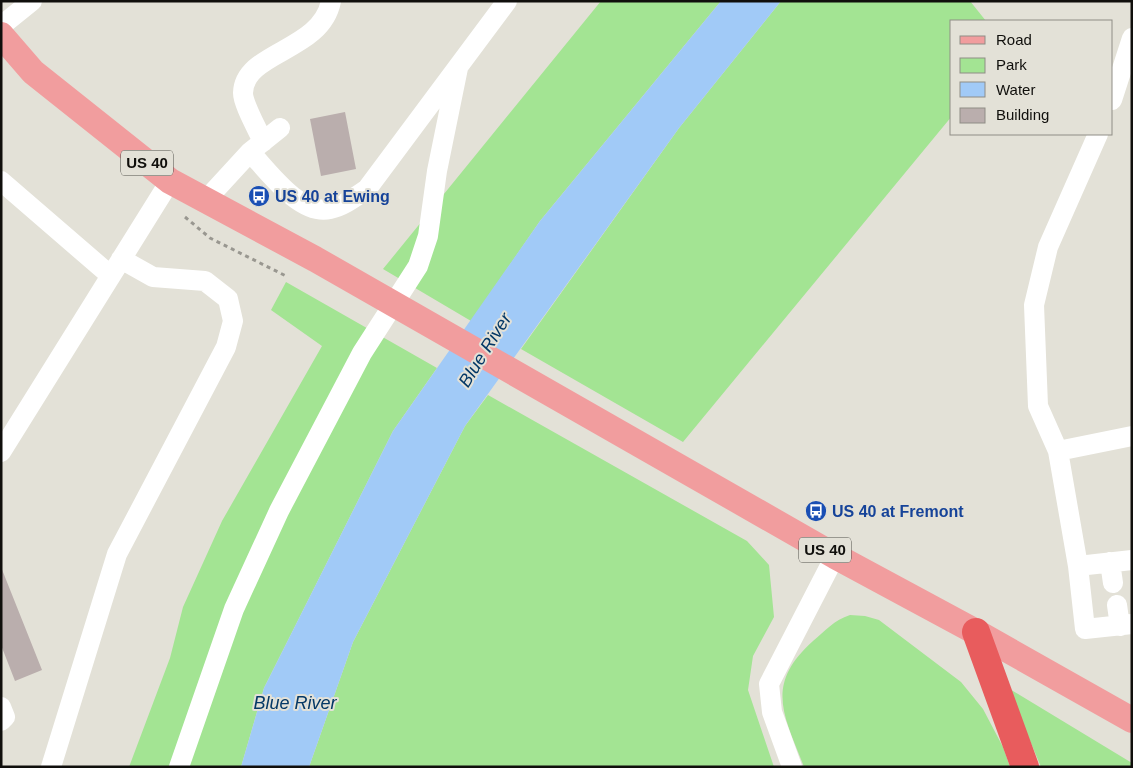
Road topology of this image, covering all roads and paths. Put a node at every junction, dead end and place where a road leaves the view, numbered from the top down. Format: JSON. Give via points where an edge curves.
{"nodes":[{"id":1,"x":32,"y":1,"type":"edge"},
{"id":2,"x":331,"y":1,"type":"edge"},
{"id":3,"x":507,"y":1,"type":"edge"},
{"id":4,"x":1,"y":26,"type":"edge"},
{"id":5,"x":1,"y":35,"type":"edge"},
{"id":6,"x":1132,"y":38,"type":"edge"},
{"id":7,"x":458,"y":68,"type":"junction"},
{"id":8,"x":1113,"y":97,"type":"edge"},
{"id":9,"x":280,"y":128,"type":"dead end"},
{"id":10,"x":1098,"y":135,"type":"edge"},
{"id":11,"x":256,"y":147,"type":"junction"},
{"id":12,"x":1,"y":180,"type":"edge"},
{"id":13,"x":165,"y":190,"type":"junction"},
{"id":14,"x":205,"y":201,"type":"junction"},
{"id":15,"x":116,"y":268,"type":"junction"},
{"id":16,"x":288,"y":277,"type":"dead end"},
{"id":17,"x":1132,"y":436,"type":"edge"},
{"id":18,"x":1058,"y":451,"type":"junction"},
{"id":19,"x":1,"y":452,"type":"edge"},
{"id":20,"x":835,"y":556,"type":"junction"},
{"id":21,"x":1132,"y":560,"type":"edge"},
{"id":22,"x":1110,"y":562,"type":"junction"},
{"id":23,"x":1078,"y":566,"type":"junction"},
{"id":24,"x":1114,"y":583,"type":"dead end"},
{"id":25,"x":1116,"y":604,"type":"dead end"},
{"id":26,"x":1126,"y":625,"type":"edge"},
{"id":27,"x":976,"y":632,"type":"junction"},
{"id":28,"x":1,"y":707,"type":"edge"},
{"id":29,"x":1132,"y":720,"type":"edge"},
{"id":30,"x":1,"y":721,"type":"edge"},
{"id":31,"x":52,"y":767,"type":"edge"},
{"id":32,"x":179,"y":767,"type":"edge"},
{"id":33,"x":792,"y":767,"type":"edge"},
{"id":34,"x":1025,"y":767,"type":"edge"}],
"edges":[{"from":1,"to":4,"type":"street"},
{"from":2,"to":11,"type":"street","via":[[328,14],[316,30],[256,67],[245,79],[242,95]]},
{"from":3,"to":7,"type":"street"},
{"from":5,"to":13,"type":"main road","number":"US 40","via":[[33,72]]},
{"from":6,"to":8,"type":"street"},
{"from":7,"to":11,"type":"street","via":[[367,189],[347,203],[328,210],[306,207],[289,193]]},
{"from":7,"to":32,"type":"street","via":[[437,170],[428,236],[418,266],[362,353],[279,511],[234,609]]},
{"from":9,"to":11,"type":"street"},
{"from":10,"to":18,"type":"street","via":[[1048,247],[1034,306],[1038,406]]},
{"from":11,"to":14,"type":"street"},
{"from":12,"to":15,"type":"street"},
{"from":13,"to":14,"type":"main road","number":"US 40"},
{"from":13,"to":15,"type":"street"},
{"from":13,"to":16,"type":"path","via":[[210,238]]},
{"from":14,"to":20,"type":"main road","number":"US 40","via":[[315,259]]},
{"from":15,"to":19,"type":"street"},
{"from":15,"to":31,"type":"street","via":[[153,277],[205,281],[228,298],[233,321],[226,347],[117,554]]},
{"from":17,"to":18,"type":"street"},
{"from":18,"to":23,"type":"street"},
{"from":20,"to":27,"type":"main road","number":"US 40"},
{"from":20,"to":33,"type":"street","via":[[769,684],[772,712]]},
{"from":21,"to":22,"type":"street"},
{"from":22,"to":23,"type":"street"},
{"from":22,"to":24,"type":"street"},
{"from":23,"to":26,"type":"street","via":[[1085,629]]},
{"from":25,"to":26,"type":"street"},
{"from":27,"to":29,"type":"main road","number":"US 40"},
{"from":27,"to":34,"type":"highway"},
{"from":28,"to":30,"type":"street","via":[[5,717]]}]}
